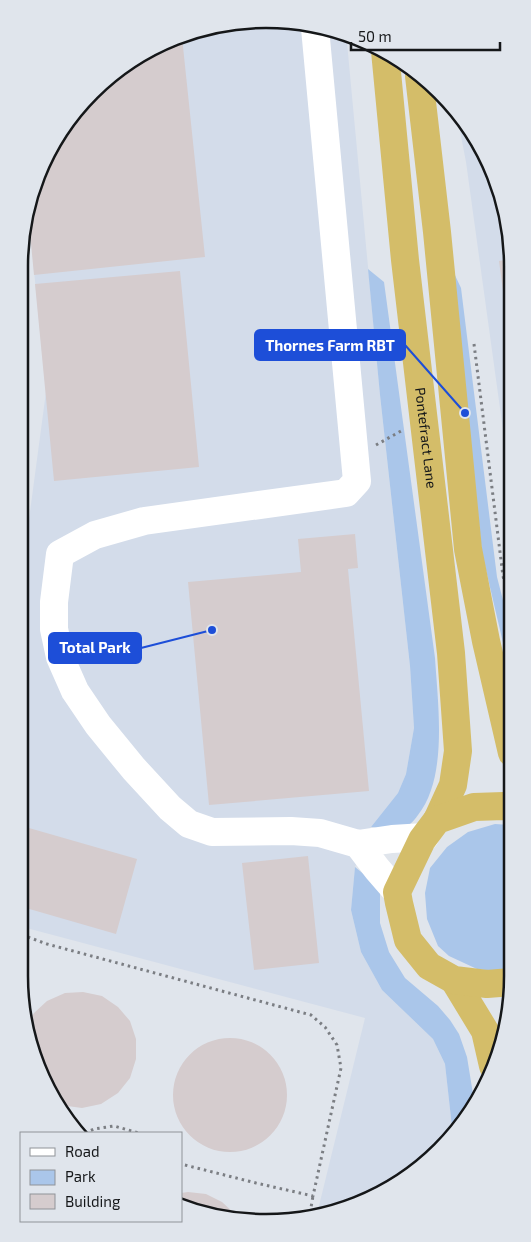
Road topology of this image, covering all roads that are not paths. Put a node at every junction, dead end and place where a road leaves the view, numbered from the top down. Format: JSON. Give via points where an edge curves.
{"nodes":[{"id":1,"x":315,"y":33,"type":"edge"},
{"id":2,"x":385,"y":59,"type":"edge"},
{"id":3,"x":420,"y":85,"type":"edge"},
{"id":4,"x":504,"y":719,"type":"edge"},
{"id":5,"x":504,"y":806,"type":"edge"},
{"id":6,"x":431,"y":828,"type":"junction"},
{"id":7,"x":358,"y":844,"type":"junction"},
{"id":8,"x":397,"y":892,"type":"junction"},
{"id":9,"x":454,"y":980,"type":"junction"},
{"id":10,"x":504,"y":983,"type":"edge"},
{"id":11,"x":491,"y":1054,"type":"edge"}],
"edges":[{"from":1,"to":7,"type":"lane","via":[[357,481],[346,493],[144,521],[95,534],[60,554],[54,630],[60,657],[75,691],[98,725],[170,808],[189,824],[212,832],[320,833]]},
{"from":2,"to":6,"type":"highway","name":"Pontefract Lane","via":[[451,652],[458,751],[453,785]]},
{"from":3,"to":4,"type":"highway","via":[[468,550]]},
{"from":5,"to":6,"type":"highway","via":[[474,807]]},
{"from":6,"to":7,"type":"lane"},
{"from":6,"to":8,"type":"highway","name":"Pontefract Lane"},
{"from":7,"to":8,"type":"lane"},
{"from":8,"to":9,"type":"highway","via":[[408,940],[429,966]]},
{"from":9,"to":10,"type":"highway"},
{"from":9,"to":11,"type":"highway","via":[[485,1031]]}]}
